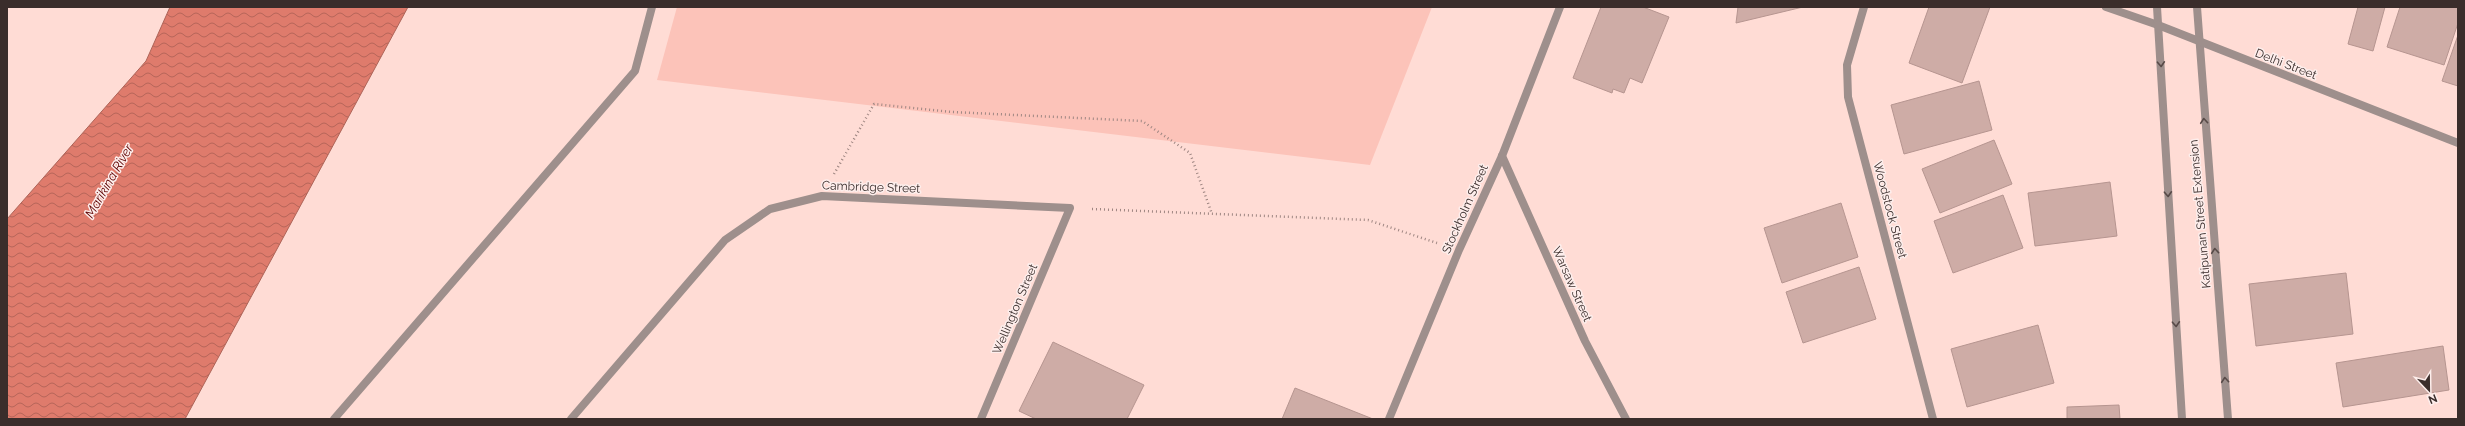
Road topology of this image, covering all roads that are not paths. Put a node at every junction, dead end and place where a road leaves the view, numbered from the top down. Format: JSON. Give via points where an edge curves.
{"nodes":[{"id":1,"x":652,"y":7,"type":"edge"},
{"id":2,"x":1560,"y":7,"type":"edge"},
{"id":3,"x":1864,"y":7,"type":"edge"},
{"id":4,"x":2106,"y":7,"type":"edge"},
{"id":5,"x":2157,"y":7,"type":"edge"},
{"id":6,"x":2197,"y":7,"type":"edge"},
{"id":7,"x":2158,"y":25,"type":"junction"},
{"id":8,"x":2198,"y":41,"type":"junction"},
{"id":9,"x":2458,"y":143,"type":"edge"},
{"id":10,"x":1502,"y":156,"type":"junction"},
{"id":11,"x":1070,"y":208,"type":"joint"},
{"id":12,"x":334,"y":419,"type":"edge"},
{"id":13,"x":571,"y":419,"type":"edge"},
{"id":14,"x":981,"y":419,"type":"edge"},
{"id":15,"x":1389,"y":419,"type":"edge"},
{"id":16,"x":1626,"y":419,"type":"edge"},
{"id":17,"x":1933,"y":419,"type":"edge"},
{"id":18,"x":2182,"y":419,"type":"edge"},
{"id":19,"x":2228,"y":419,"type":"edge"}],
"edges":[{"from":1,"to":12,"type":"street","via":[[635,71]]},
{"from":2,"to":10,"type":"street","name":"Stockholm Street"},
{"from":3,"to":17,"type":"street","name":"Woodstock Street","via":[[1847,65],[1848,97]]},
{"from":4,"to":7,"type":"street","name":"Delhi Street"},
{"from":5,"to":7,"type":"street"},
{"from":6,"to":8,"type":"street","name":"Katipunan Street Extension"},
{"from":7,"to":8,"type":"street","name":"Delhi Street"},
{"from":7,"to":18,"type":"street","one_way":true},
{"from":8,"to":9,"type":"street","name":"Delhi Street"},
{"from":19,"to":8,"type":"street","name":"Katipunan Street Extension","one_way":true},
{"from":10,"to":15,"type":"street","name":"Stockholm Street","via":[[1459,250]]},
{"from":10,"to":16,"type":"street","name":"Warsaw Street","via":[[1585,341]]},
{"from":11,"to":13,"type":"street","name":"Cambridge Street","via":[[822,196],[770,209],[725,240]]},
{"from":11,"to":14,"type":"street","name":"Wellington Street"}]}
